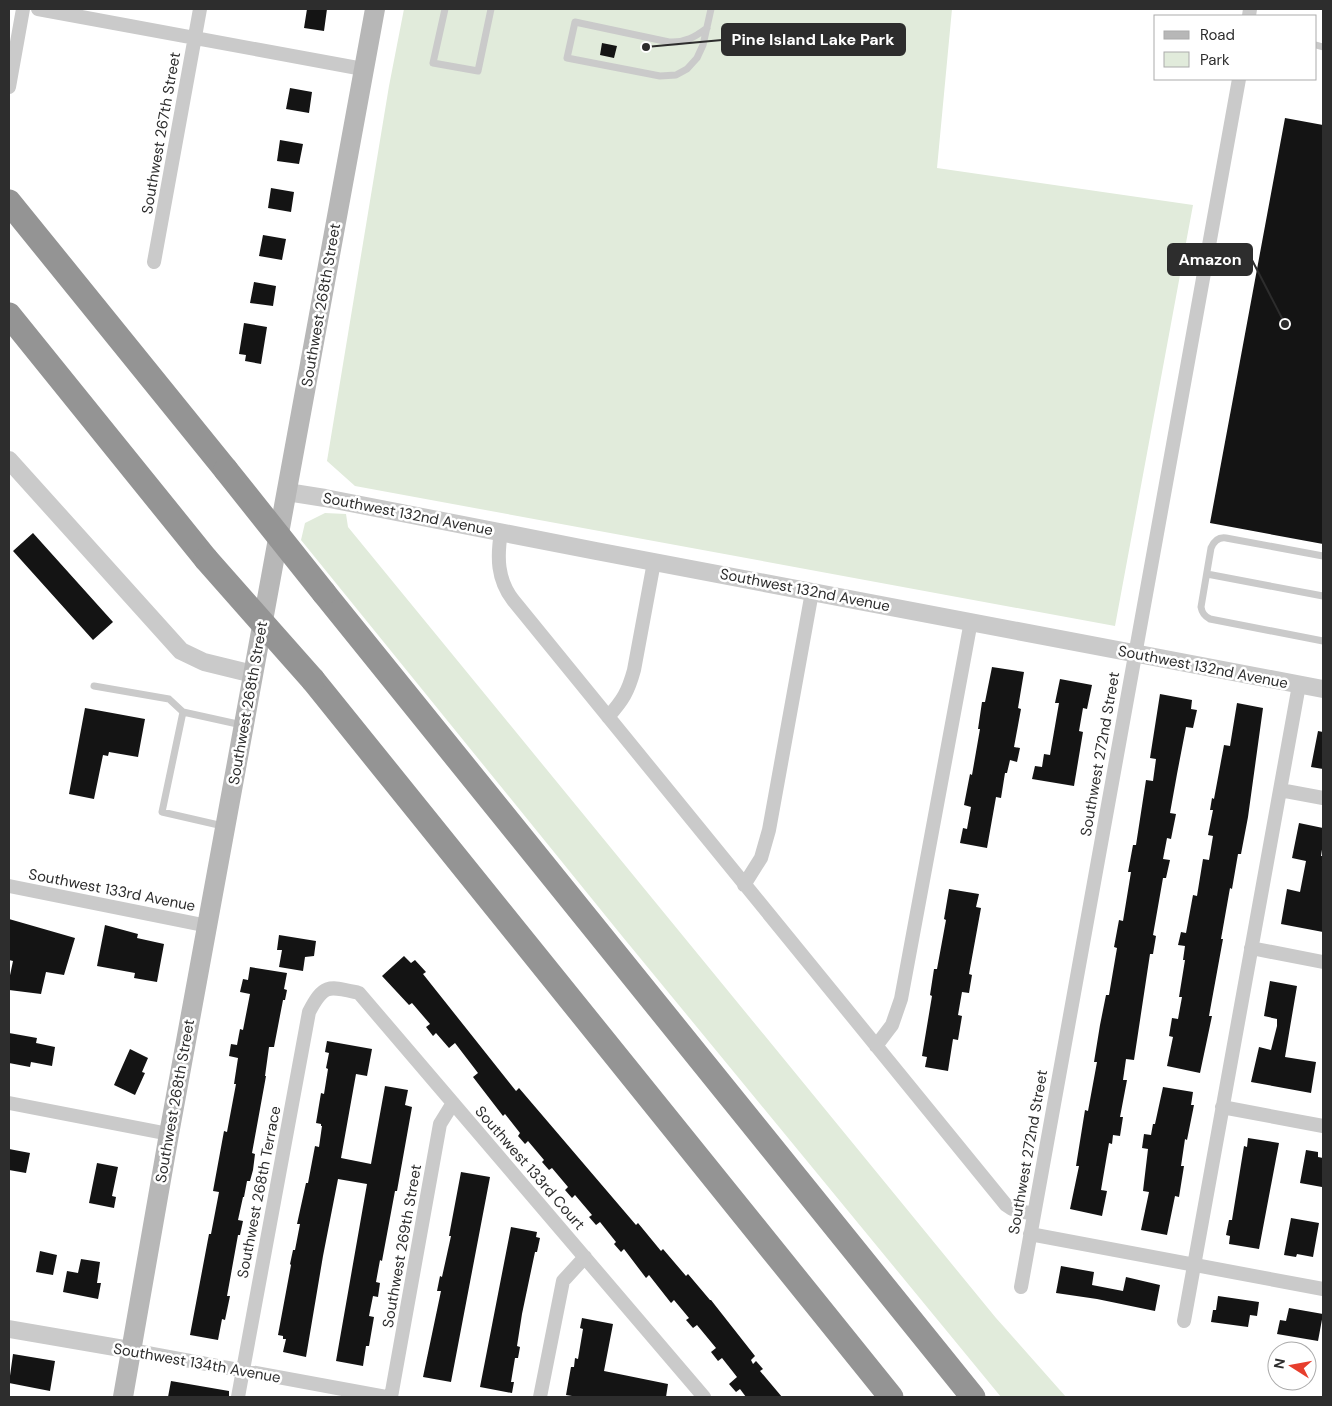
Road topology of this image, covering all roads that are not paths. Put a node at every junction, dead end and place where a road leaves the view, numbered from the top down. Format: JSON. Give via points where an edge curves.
{"nodes":[{"id":1,"x":23,"y":9,"type":"edge"},
{"id":2,"x":38,"y":9,"type":"edge"},
{"id":3,"x":200,"y":9,"type":"edge"},
{"id":4,"x":374,"y":9,"type":"edge"},
{"id":5,"x":445,"y":9,"type":"edge"},
{"id":6,"x":491,"y":9,"type":"edge"},
{"id":7,"x":711,"y":9,"type":"edge"},
{"id":8,"x":707,"y":28,"type":"junction"},
{"id":9,"x":195,"y":38,"type":"junction"},
{"id":10,"x":364,"y":69,"type":"junction"},
{"id":11,"x":1239,"y":80,"type":"edge"},
{"id":12,"x":9,"y":87,"type":"edge"},
{"id":13,"x":9,"y":202,"type":"edge"},
{"id":14,"x":154,"y":262,"type":"dead end"},
{"id":15,"x":9,"y":315,"type":"edge"},
{"id":16,"x":9,"y":460,"type":"edge"},
{"id":17,"x":287,"y":492,"type":"junction"},
{"id":18,"x":501,"y":532,"type":"junction"},
{"id":19,"x":1323,"y":556,"type":"edge"},
{"id":20,"x":654,"y":562,"type":"junction"},
{"id":21,"x":1207,"y":574,"type":"junction"},
{"id":22,"x":812,"y":592,"type":"junction"},
{"id":23,"x":1323,"y":596,"type":"edge"},
{"id":24,"x":971,"y":621,"type":"junction"},
{"id":25,"x":1323,"y":640,"type":"edge"},
{"id":26,"x":1135,"y":655,"type":"junction"},
{"id":27,"x":253,"y":674,"type":"junction"},
{"id":28,"x":1299,"y":684,"type":"junction"},
{"id":29,"x":94,"y":686,"type":"dead end"},
{"id":30,"x":1323,"y":689,"type":"edge"},
{"id":31,"x":183,"y":712,"type":"junction"},
{"id":32,"x":608,"y":717,"type":"junction"},
{"id":33,"x":244,"y":726,"type":"junction"},
{"id":34,"x":1280,"y":790,"type":"junction"},
{"id":35,"x":1323,"y":798,"type":"edge"},
{"id":36,"x":226,"y":827,"type":"junction"},
{"id":37,"x":9,"y":886,"type":"edge"},
{"id":38,"x":744,"y":886,"type":"junction"},
{"id":39,"x":208,"y":926,"type":"junction"},
{"id":40,"x":1251,"y":948,"type":"junction"},
{"id":41,"x":1323,"y":962,"type":"edge"},
{"id":42,"x":318,"y":994,"type":"joint"},
{"id":43,"x":876,"y":1046,"type":"junction"},
{"id":44,"x":9,"y":1103,"type":"edge"},
{"id":45,"x":453,"y":1103,"type":"junction"},
{"id":46,"x":1222,"y":1107,"type":"junction"},
{"id":47,"x":1323,"y":1126,"type":"edge"},
{"id":48,"x":169,"y":1134,"type":"junction"},
{"id":49,"x":1033,"y":1214,"type":"junction"},
{"id":50,"x":1030,"y":1234,"type":"junction"},
{"id":51,"x":585,"y":1257,"type":"junction"},
{"id":52,"x":1194,"y":1265,"type":"junction"},
{"id":53,"x":1021,"y":1287,"type":"dead end"},
{"id":54,"x":1323,"y":1289,"type":"edge"},
{"id":55,"x":1184,"y":1321,"type":"dead end"},
{"id":56,"x":9,"y":1328,"type":"edge"},
{"id":57,"x":131,"y":1350,"type":"junction"},
{"id":58,"x":856,"y":1353,"type":"junction"},
{"id":59,"x":242,"y":1371,"type":"junction"},
{"id":60,"x":122,"y":1397,"type":"edge"},
{"id":61,"x":238,"y":1397,"type":"edge"},
{"id":62,"x":386,"y":1397,"type":"edge"},
{"id":63,"x":390,"y":1397,"type":"edge"},
{"id":64,"x":540,"y":1397,"type":"edge"},
{"id":65,"x":704,"y":1397,"type":"edge"},
{"id":66,"x":880,"y":1397,"type":"edge"},
{"id":67,"x":891,"y":1397,"type":"edge"},
{"id":68,"x":973,"y":1397,"type":"edge"}],
"edges":[{"from":1,"to":12,"type":"street"},
{"from":2,"to":9,"type":"street"},
{"from":3,"to":9,"type":"street","name":"Southwest 267th Street"},
{"from":4,"to":10,"type":"main road","name":"Southwest 268th Street"},
{"from":5,"to":6,"type":"lane","via":[[433,63],[478,71]]},
{"from":7,"to":8,"type":"lane"},
{"from":8,"to":8,"type":"lane","via":[[693,38],[669,42],[575,22],[567,58],[668,77],[687,69],[697,58]]},
{"from":9,"to":10,"type":"street"},
{"from":9,"to":14,"type":"street","name":"Southwest 267th Street"},
{"from":10,"to":17,"type":"main road","name":"Southwest 268th Street"},
{"from":11,"to":26,"type":"street","name":"Southwest 272nd Street"},
{"from":13,"to":68,"type":"highway","bridge":true},
{"from":15,"to":58,"type":"highway","bridge":true,"via":[[206,559],[313,680]]},
{"from":16,"to":27,"type":"street","via":[[181,651],[204,662]]},
{"from":17,"to":18,"type":"street","name":"Southwest 132nd Avenue"},
{"from":17,"to":27,"type":"main road","name":"Southwest 268th Street"},
{"from":18,"to":20,"type":"street","name":"Southwest 132nd Avenue"},
{"from":18,"to":32,"type":"street","via":[[498,562],[502,582],[509,595]]},
{"from":19,"to":21,"type":"lane","via":[[1223,537],[1216,540],[1211,548]]},
{"from":20,"to":22,"type":"street","name":"Southwest 132nd Avenue"},
{"from":20,"to":32,"type":"street","via":[[630,684],[622,702]]},
{"from":21,"to":23,"type":"lane"},
{"from":21,"to":25,"type":"lane","via":[[1201,607],[1205,617]]},
{"from":22,"to":24,"type":"street","name":"Southwest 132nd Avenue"},
{"from":22,"to":38,"type":"street","via":[[769,830],[761,858]]},
{"from":24,"to":26,"type":"street","name":"Southwest 132nd Avenue"},
{"from":24,"to":43,"type":"street","via":[[902,1000],[892,1025]]},
{"from":26,"to":28,"type":"street","name":"Southwest 132nd Avenue"},
{"from":26,"to":49,"type":"street","name":"Southwest 272nd Street"},
{"from":27,"to":33,"type":"main road","name":"Southwest 268th Street"},
{"from":28,"to":30,"type":"street","name":"Southwest 132nd Avenue"},
{"from":28,"to":34,"type":"street"},
{"from":29,"to":31,"type":"lane","via":[[169,699]]},
{"from":31,"to":33,"type":"lane"},
{"from":31,"to":36,"type":"lane","via":[[162,812]]},
{"from":32,"to":38,"type":"street"},
{"from":33,"to":36,"type":"main road","name":"Southwest 268th Street"},
{"from":34,"to":35,"type":"street"},
{"from":34,"to":40,"type":"street"},
{"from":36,"to":39,"type":"main road","name":"Southwest 268th Street"},
{"from":37,"to":39,"type":"street","name":"Southwest 133rd Avenue"},
{"from":38,"to":43,"type":"street"},
{"from":39,"to":48,"type":"main road","name":"Southwest 268th Street"},
{"from":40,"to":41,"type":"street"},
{"from":40,"to":46,"type":"street"},
{"from":42,"to":45,"type":"street","name":"Southwest 133rd Court","via":[[330,988],[359,994]]},
{"from":42,"to":59,"type":"street","name":"Southwest 268th Terrace","via":[[309,1012]]},
{"from":43,"to":49,"type":"street","via":[[1006,1205]]},
{"from":44,"to":48,"type":"street"},
{"from":45,"to":51,"type":"street","name":"Southwest 133rd Court"},
{"from":45,"to":63,"type":"street","name":"Southwest 269th Street","via":[[440,1124]]},
{"from":46,"to":47,"type":"street"},
{"from":46,"to":52,"type":"street"},
{"from":48,"to":57,"type":"main road","name":"Southwest 268th Street"},
{"from":49,"to":50,"type":"street","name":"Southwest 272nd Street"},
{"from":50,"to":52,"type":"street"},
{"from":50,"to":53,"type":"street","name":"Southwest 272nd Street"},
{"from":51,"to":64,"type":"street","via":[[563,1281]]},
{"from":51,"to":65,"type":"street","name":"Southwest 133rd Court"},
{"from":52,"to":54,"type":"street"},
{"from":52,"to":55,"type":"street"},
{"from":56,"to":57,"type":"street","name":"Southwest 134th Avenue"},
{"from":57,"to":59,"type":"street","name":"Southwest 134th Avenue"},
{"from":57,"to":60,"type":"main road","name":"Southwest 268th Street"},
{"from":58,"to":66,"type":"highway"},
{"from":58,"to":67,"type":"highway"},
{"from":59,"to":61,"type":"street","name":"Southwest 268th Terrace"},
{"from":59,"to":62,"type":"street","name":"Southwest 134th Avenue"}]}
